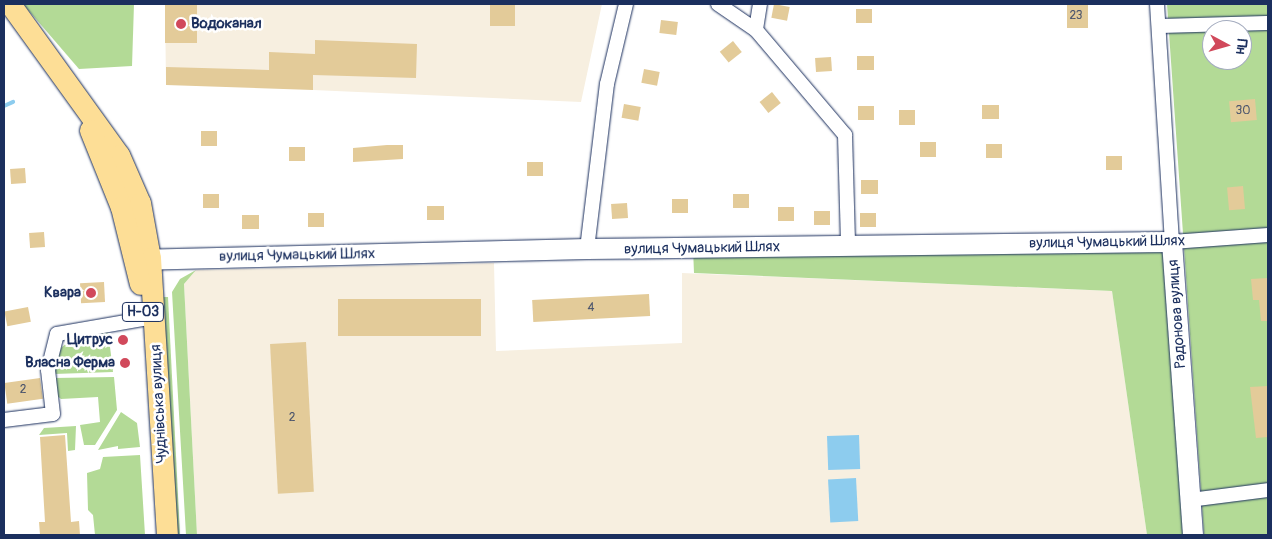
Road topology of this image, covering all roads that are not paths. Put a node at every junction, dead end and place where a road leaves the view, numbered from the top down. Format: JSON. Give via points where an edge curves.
{"nodes":[{"id":1,"x":626,"y":4,"type":"edge"},
{"id":2,"x":718,"y":4,"type":"edge"},
{"id":3,"x":760,"y":4,"type":"edge"},
{"id":4,"x":1157,"y":4,"type":"edge"},
{"id":5,"x":11,"y":12,"type":"edge"},
{"id":6,"x":1268,"y":23,"type":"edge"},
{"id":7,"x":1158,"y":26,"type":"junction"},
{"id":8,"x":756,"y":30,"type":"junction"},
{"id":9,"x":1268,"y":235,"type":"edge"},
{"id":10,"x":1172,"y":242,"type":"junction"},
{"id":11,"x":848,"y":245,"type":"junction"},
{"id":12,"x":586,"y":249,"type":"junction"},
{"id":13,"x":143,"y":259,"type":"junction"},
{"id":14,"x":149,"y":318,"type":"junction"},
{"id":15,"x":4,"y":420,"type":"edge"},
{"id":16,"x":1268,"y":490,"type":"edge"},
{"id":17,"x":1190,"y":500,"type":"junction"},
{"id":18,"x":158,"y":535,"type":"edge"},
{"id":19,"x":166,"y":535,"type":"edge"},
{"id":20,"x":1193,"y":535,"type":"edge"}],
"edges":[{"from":1,"to":12,"type":"street","via":[[607,84]]},
{"from":2,"to":8,"type":"street"},
{"from":3,"to":8,"type":"street"},
{"from":4,"to":7,"type":"street","name":"Радонова вулиця"},
{"from":5,"to":13,"type":"main road","name":"Чуднівська вулиця","number":"Н-03","via":[[70,85],[127,170],[144,219]]},
{"from":6,"to":7,"type":"street"},
{"from":7,"to":10,"type":"street","name":"Радонова вулиця"},
{"from":8,"to":11,"type":"street","via":[[846,134]]},
{"from":9,"to":10,"type":"street","name":"вулиця Чумацький Шлях"},
{"from":10,"to":11,"type":"street","name":"вулиця Чумацький Шлях"},
{"from":10,"to":17,"type":"street","name":"Радонова вулиця"},
{"from":11,"to":12,"type":"street","name":"вулиця Чумацький Шлях"},
{"from":12,"to":13,"type":"street","name":"вулиця Чумацький Шлях"},
{"from":13,"to":14,"type":"main road","name":"Чуднівська вулиця","number":"Н-03"},
{"from":14,"to":15,"type":"street","via":[[57,334],[48,370],[53,414]]},
{"from":14,"to":18,"type":"main road","name":"Чуднівська вулиця","number":"Н-03"},
{"from":14,"to":19,"type":"main road","name":"Чуднівська вулиця","number":"Н-03"},
{"from":16,"to":17,"type":"street"},
{"from":17,"to":20,"type":"street","name":"Радонова вулиця"}]}
